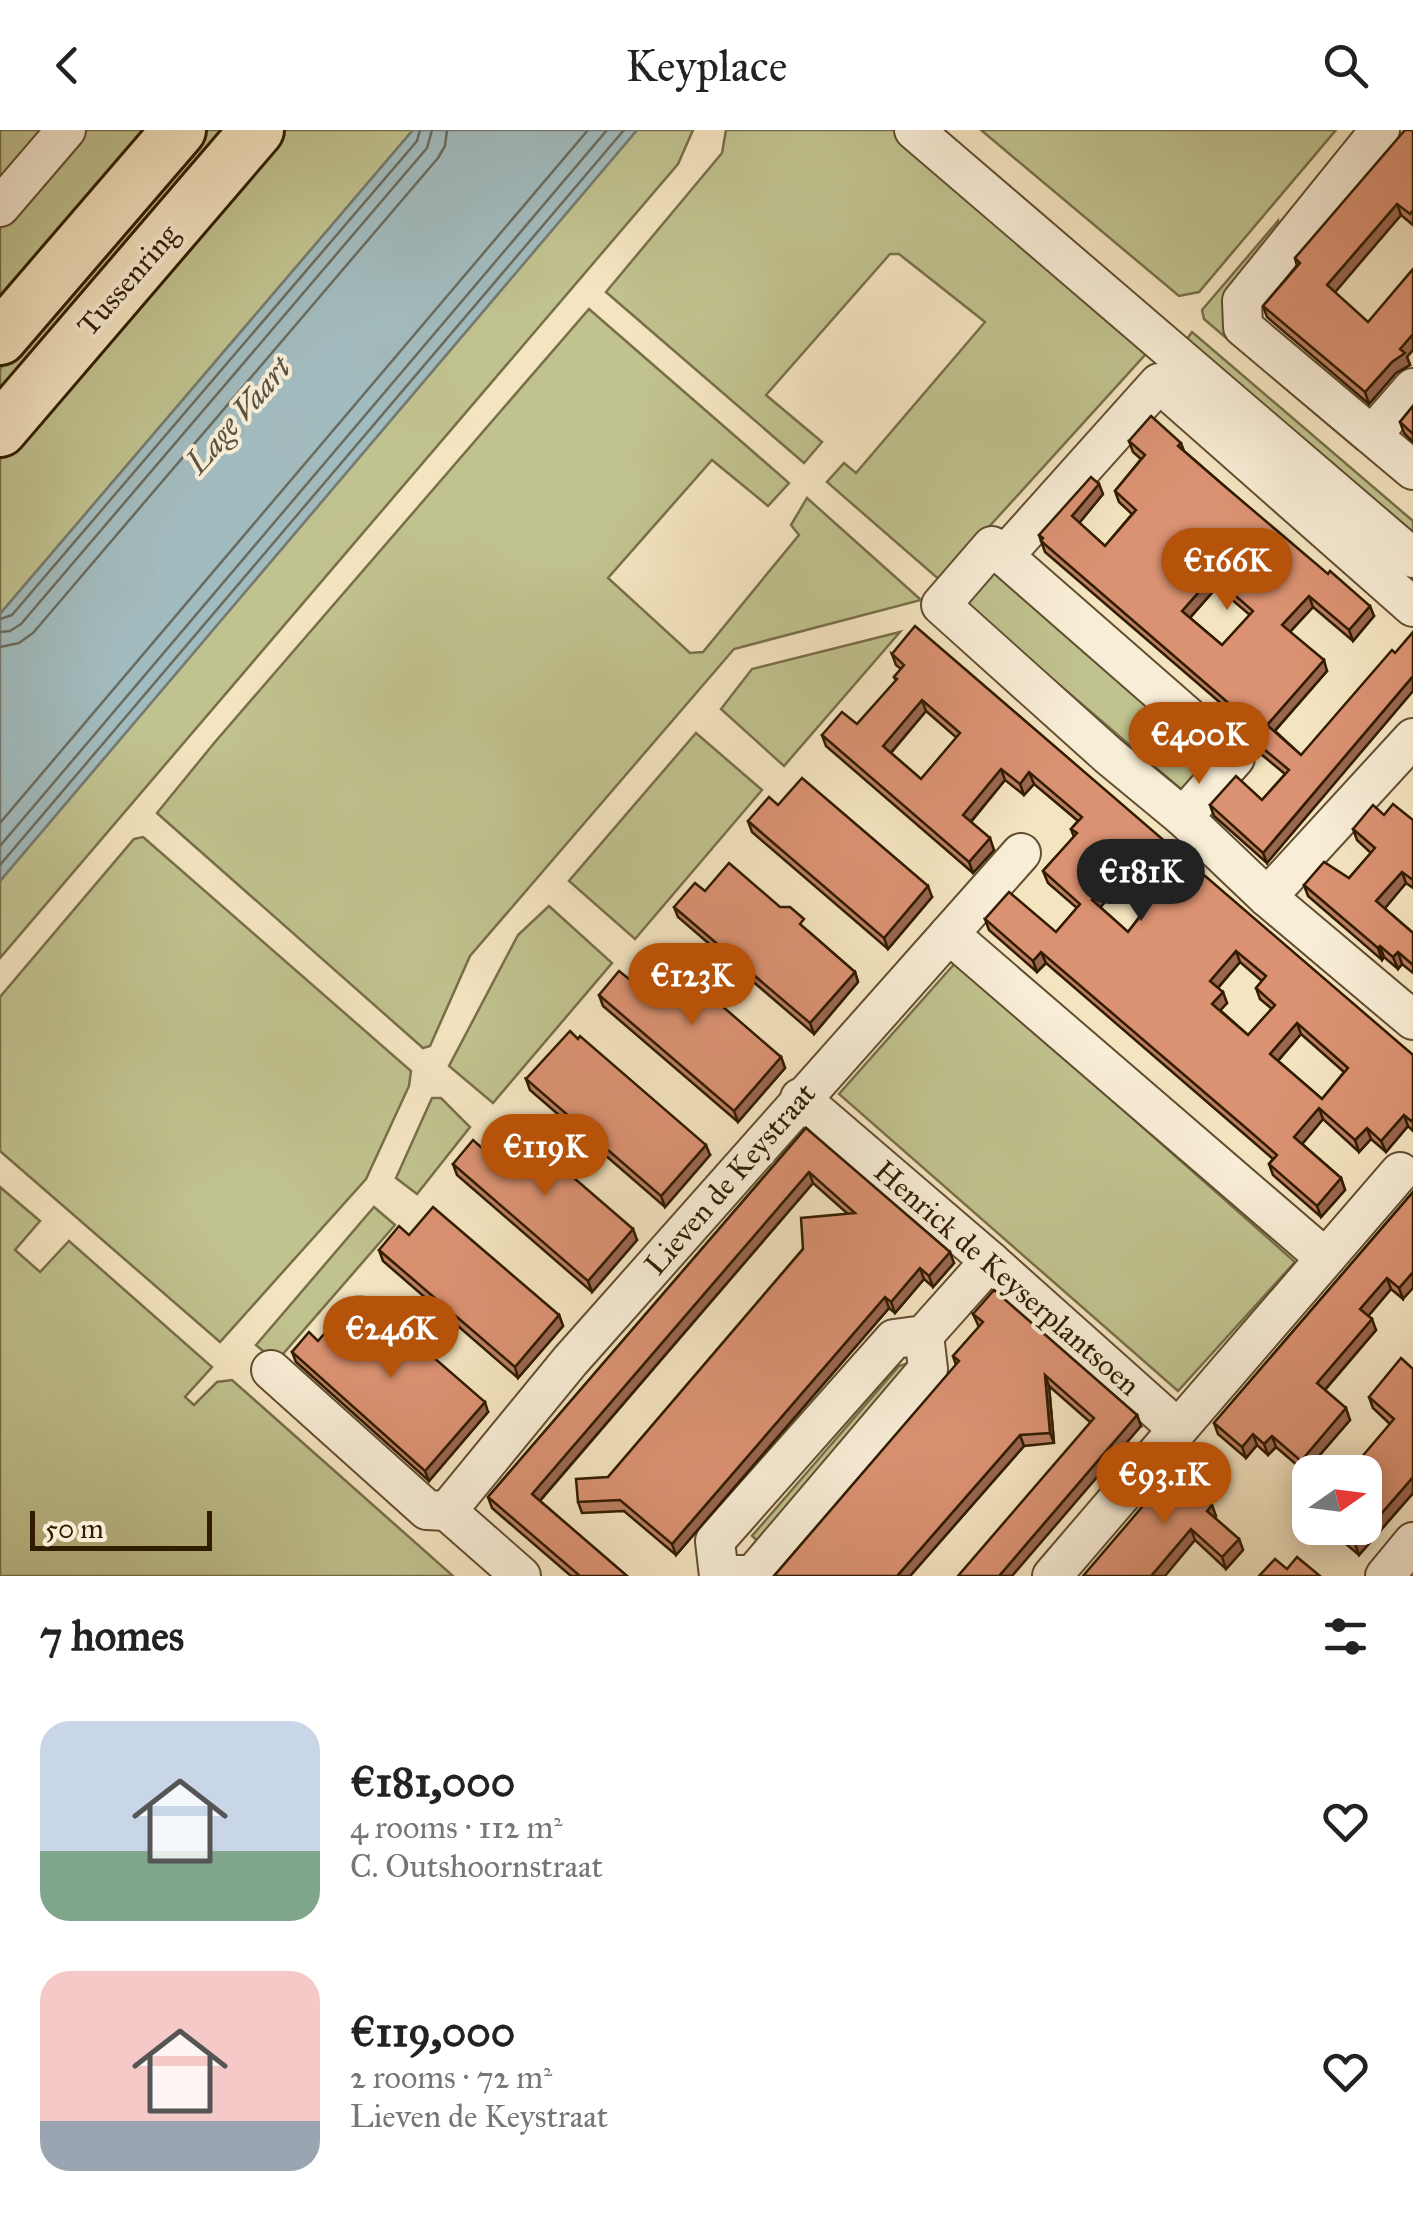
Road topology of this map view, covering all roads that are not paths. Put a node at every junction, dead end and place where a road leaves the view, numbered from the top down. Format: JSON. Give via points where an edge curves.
{"nodes":[{"id":1,"x":66,"y":130,"type":"edge"},
{"id":2,"x":180,"y":130,"type":"edge"},
{"id":3,"x":257,"y":130,"type":"edge"},
{"id":4,"x":914,"y":130,"type":"edge"},
{"id":5,"x":1380,"y":130,"type":"edge"},
{"id":6,"x":0,"y":208,"type":"edge"},
{"id":7,"x":0,"y":338,"type":"edge"},
{"id":8,"x":1413,"y":388,"type":"edge"},
{"id":9,"x":0,"y":430,"type":"edge"},
{"id":10,"x":1372,"y":435,"type":"junction"},
{"id":11,"x":1413,"y":470,"type":"edge"},
{"id":12,"x":1004,"y":556,"type":"junction"},
{"id":13,"x":1413,"y":558,"type":"edge"},
{"id":14,"x":1413,"y":607,"type":"edge"},
{"id":15,"x":1406,"y":762,"type":"edge"},
{"id":16,"x":1183,"y":818,"type":"junction"},
{"id":17,"x":1021,"y":853,"type":"dead end"},
{"id":18,"x":1268,"y":897,"type":"junction"},
{"id":19,"x":948,"y":934,"type":"junction"},
{"id":20,"x":1413,"y":1020,"type":"edge"},
{"id":21,"x":800,"y":1098,"type":"junction"},
{"id":22,"x":1400,"y":1172,"type":"dead end"},
{"id":23,"x":1324,"y":1257,"type":"junction"},
{"id":24,"x":990,"y":1261,"type":"junction"},
{"id":25,"x":271,"y":1370,"type":"dead end"},
{"id":26,"x":1178,"y":1429,"type":"junction"},
{"id":27,"x":447,"y":1511,"type":"junction"},
{"id":28,"x":1413,"y":1542,"type":"edge"},
{"id":29,"x":521,"y":1576,"type":"edge"},
{"id":30,"x":719,"y":1576,"type":"edge"},
{"id":31,"x":1052,"y":1576,"type":"edge"},
{"id":32,"x":1384,"y":1576,"type":"edge"}],
"edges":[{"from":1,"to":6,"type":"street"},
{"from":2,"to":7,"type":"highway","name":"Tussenring"},
{"from":3,"to":9,"type":"highway","name":"Tussenring"},
{"from":4,"to":13,"type":"street"},
{"from":5,"to":10,"type":"street","via":[[1242,301],[1243,327]]},
{"from":8,"to":10,"type":"street"},
{"from":10,"to":11,"type":"street"},
{"from":12,"to":14,"type":"street","via":[[1159,383]]},
{"from":12,"to":16,"type":"street","via":[[1234,758]]},
{"from":12,"to":16,"type":"street","via":[[992,546],[940,605]]},
{"from":15,"to":18,"type":"street"},
{"from":16,"to":18,"type":"street"},
{"from":17,"to":19,"type":"street","name":"Lieven de Keystraat"},
{"from":18,"to":20,"type":"street"},
{"from":19,"to":21,"type":"street","name":"Lieven de Keystraat"},
{"from":19,"to":23,"type":"street"},
{"from":21,"to":24,"type":"street","name":"Henrick de Keyserplantsoen"},
{"from":21,"to":27,"type":"street","name":"Lieven de Keystraat"},
{"from":22,"to":23,"type":"street"},
{"from":23,"to":26,"type":"street"},
{"from":24,"to":26,"type":"street","name":"Henrick de Keyserplantsoen"},
{"from":24,"to":30,"type":"street","via":[[924,1335],[894,1339],[715,1542]]},
{"from":25,"to":27,"type":"street","via":[[427,1510]]},
{"from":26,"to":31,"type":"street"},
{"from":27,"to":29,"type":"street"},
{"from":28,"to":32,"type":"street"}]}
